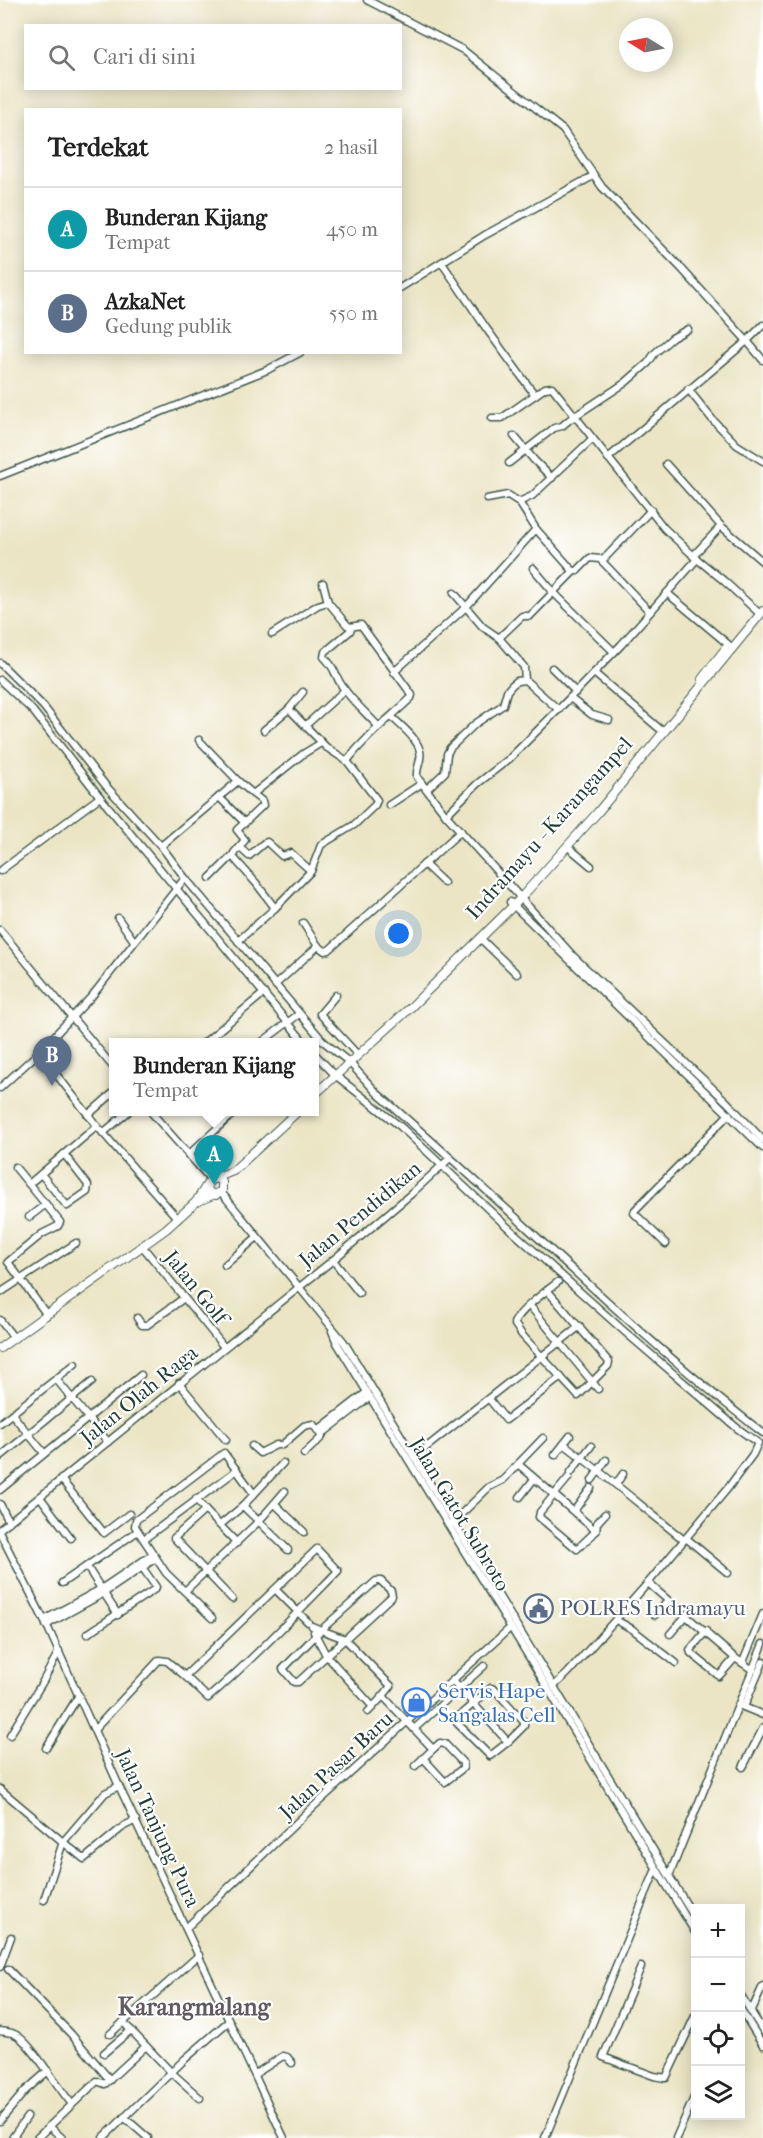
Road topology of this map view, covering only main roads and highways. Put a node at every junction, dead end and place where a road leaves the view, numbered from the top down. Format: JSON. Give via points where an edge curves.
{"nodes":[{"id":1,"x":763,"y":603,"type":"edge"},
{"id":2,"x":761,"y":612,"type":"edge"},
{"id":3,"x":721,"y":658,"type":"junction"},
{"id":4,"x":663,"y":730,"type":"junction"},
{"id":5,"x":516,"y":900,"type":"junction"},
{"id":6,"x":347,"y":1063,"type":"junction"},
{"id":7,"x":319,"y":1091,"type":"edge"},
{"id":8,"x":293,"y":1116,"type":"edge"},
{"id":9,"x":233,"y":1171,"type":"junction"},
{"id":10,"x":212,"y":1180,"type":"junction"},
{"id":11,"x":220,"y":1192,"type":"junction"},
{"id":12,"x":196,"y":1202,"type":"junction"},
{"id":13,"x":0,"y":1348,"type":"edge"}],
"edges":[{"from":1,"to":2,"type":"main road","name":"Indramayu - Karangampel"},
{"from":2,"to":3,"type":"main road","name":"Indramayu - Karangampel"},
{"from":2,"to":3,"type":"main road","name":"Indramayu - Karangampel"},
{"from":3,"to":4,"type":"main road","name":"Indramayu - Karangampel"},
{"from":4,"to":5,"type":"main road","name":"Indramayu - Karangampel"},
{"from":4,"to":5,"type":"main road","via":[[598,812]]},
{"from":5,"to":6,"type":"main road","name":"Indramayu - Karangampel"},
{"from":5,"to":6,"type":"main road","name":"Indramayu - Karangampel","via":[[480,939]]},
{"from":6,"to":7,"type":"main road","name":"Indramayu - Karangampel"},
{"from":8,"to":9,"type":"main road"},
{"from":9,"to":10,"type":"main road"},
{"from":9,"to":11,"type":"main road"},
{"from":10,"to":11,"type":"main road","via":[[222,1182]]},
{"from":10,"to":11,"type":"main road","via":[[209,1191]]},
{"from":10,"to":12,"type":"main road"},
{"from":11,"to":12,"type":"main road"},
{"from":12,"to":13,"type":"main road","via":[[143,1247]]}]}
